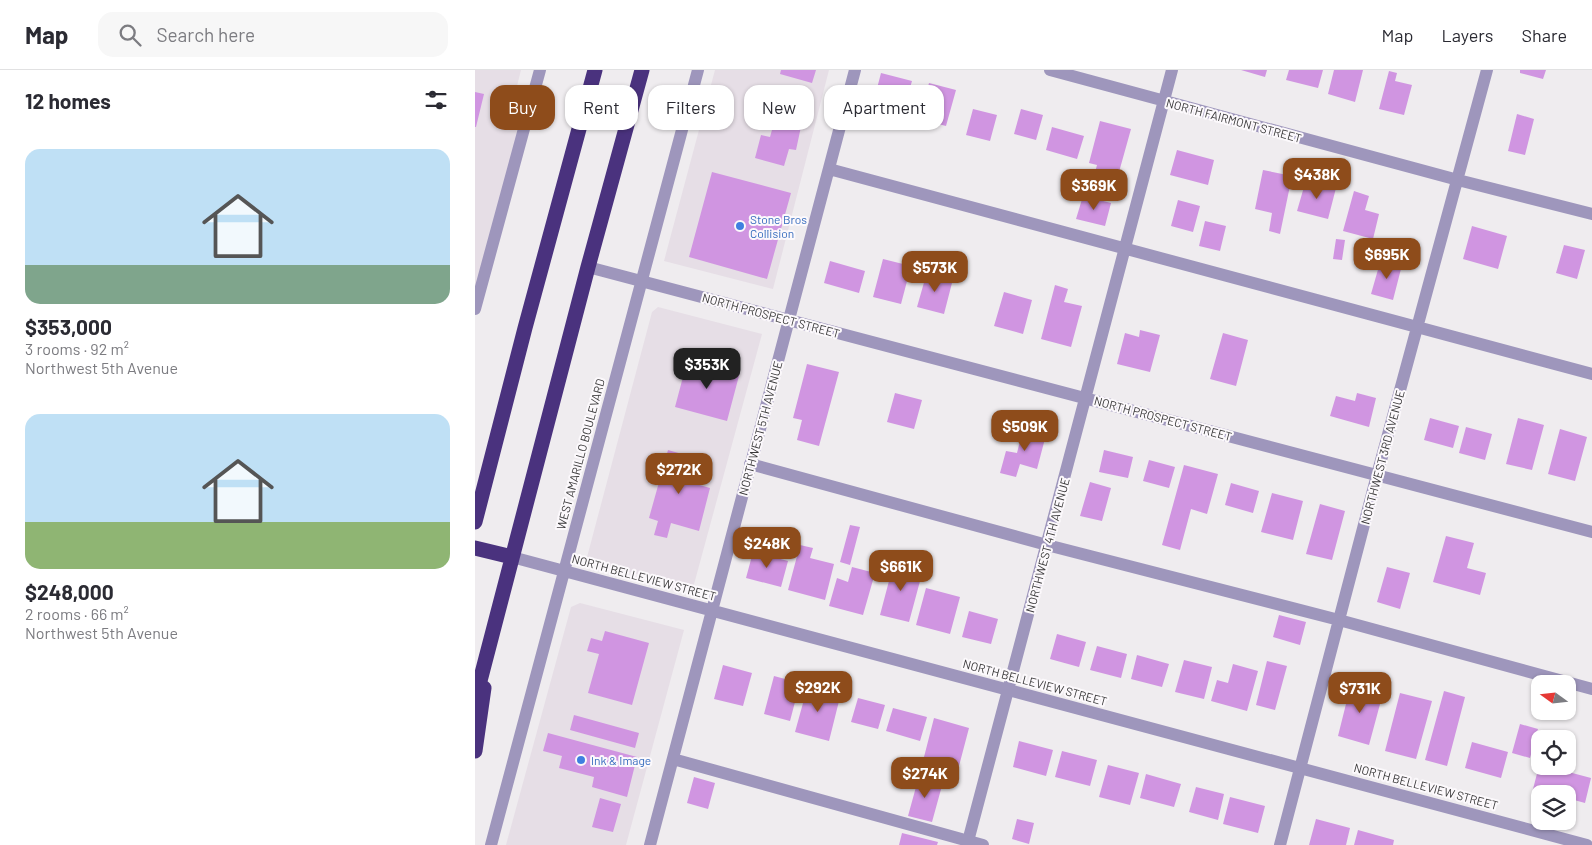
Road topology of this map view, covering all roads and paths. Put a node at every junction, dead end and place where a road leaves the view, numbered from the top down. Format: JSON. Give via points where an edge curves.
{"nodes":[{"id":1,"x":539,"y":70,"type":"edge"},
{"id":2,"x":595,"y":70,"type":"edge"},
{"id":3,"x":642,"y":70,"type":"edge"},
{"id":4,"x":698,"y":70,"type":"edge"},
{"id":5,"x":855,"y":70,"type":"edge"},
{"id":6,"x":1050,"y":70,"type":"edge"},
{"id":7,"x":1172,"y":70,"type":"edge"},
{"id":8,"x":1487,"y":70,"type":"edge"},
{"id":9,"x":1164,"y":101,"type":"junction"},
{"id":10,"x":829,"y":169,"type":"junction"},
{"id":11,"x":1458,"y":180,"type":"junction"},
{"id":12,"x":1592,"y":214,"type":"edge"},
{"id":13,"x":1125,"y":250,"type":"junction"},
{"id":14,"x":588,"y":267,"type":"junction"},
{"id":15,"x":642,"y":281,"type":"junction"},
{"id":16,"x":475,"y":309,"type":"edge"},
{"id":17,"x":788,"y":320,"type":"junction"},
{"id":18,"x":1418,"y":327,"type":"junction"},
{"id":19,"x":1592,"y":374,"type":"edge"},
{"id":20,"x":1086,"y":398,"type":"junction"},
{"id":21,"x":750,"y":464,"type":"junction"},
{"id":22,"x":1377,"y":475,"type":"junction"},
{"id":23,"x":475,"y":522,"type":"edge"},
{"id":24,"x":1592,"y":532,"type":"edge"},
{"id":25,"x":1047,"y":545,"type":"junction"},
{"id":26,"x":475,"y":548,"type":"edge"},
{"id":27,"x":512,"y":557,"type":"junction"},
{"id":28,"x":564,"y":571,"type":"junction"},
{"id":29,"x":712,"y":611,"type":"junction"},
{"id":30,"x":1339,"y":620,"type":"junction"},
{"id":31,"x":491,"y":639,"type":"junction"},
{"id":32,"x":1592,"y":689,"type":"edge"},
{"id":33,"x":1008,"y":690,"type":"junction"},
{"id":34,"x":475,"y":700,"type":"edge"},
{"id":35,"x":475,"y":751,"type":"edge"},
{"id":36,"x":673,"y":759,"type":"junction"},
{"id":37,"x":1300,"y":768,"type":"junction"},
{"id":38,"x":967,"y":843,"type":"edge"},
{"id":39,"x":491,"y":845,"type":"edge"},
{"id":40,"x":650,"y":845,"type":"edge"},
{"id":41,"x":983,"y":845,"type":"edge"},
{"id":42,"x":1280,"y":845,"type":"edge"},
{"id":43,"x":1587,"y":845,"type":"edge"}],
"edges":[{"from":1,"to":16,"type":"street"},
{"from":2,"to":23,"type":"highway"},
{"from":3,"to":14,"type":"highway"},
{"from":4,"to":15,"type":"street","name":"WEST AMARILLO BOULEVARD"},
{"from":5,"to":10,"type":"street","name":"NORTHWEST 5TH AVENUE"},
{"from":6,"to":9,"type":"street","name":"NORTH FAIRMONT STREET"},
{"from":7,"to":9,"type":"street","name":"NORTHWEST 4TH AVENUE"},
{"from":8,"to":11,"type":"street","name":"NORTHWEST 3RD AVENUE"},
{"from":9,"to":11,"type":"street","name":"NORTH FAIRMONT STREET"},
{"from":9,"to":13,"type":"street","name":"NORTHWEST 4TH AVENUE"},
{"from":10,"to":13,"type":"street"},
{"from":10,"to":17,"type":"street","name":"NORTHWEST 5TH AVENUE"},
{"from":11,"to":12,"type":"street","name":"NORTH FAIRMONT STREET"},
{"from":11,"to":18,"type":"street","name":"NORTHWEST 3RD AVENUE"},
{"from":13,"to":18,"type":"street"},
{"from":13,"to":20,"type":"street","name":"NORTHWEST 4TH AVENUE"},
{"from":14,"to":15,"type":"street","name":"NORTH PROSPECT STREET"},
{"from":14,"to":27,"type":"highway"},
{"from":15,"to":17,"type":"street","name":"NORTH PROSPECT STREET"},
{"from":15,"to":28,"type":"street","name":"WEST AMARILLO BOULEVARD"},
{"from":17,"to":20,"type":"street","name":"NORTH PROSPECT STREET"},
{"from":17,"to":21,"type":"street","name":"NORTHWEST 5TH AVENUE"},
{"from":18,"to":19,"type":"street"},
{"from":18,"to":22,"type":"street","name":"NORTHWEST 3RD AVENUE"},
{"from":20,"to":22,"type":"street","name":"NORTH PROSPECT STREET"},
{"from":20,"to":25,"type":"street","name":"NORTHWEST 4TH AVENUE"},
{"from":21,"to":25,"type":"street"},
{"from":21,"to":29,"type":"street","name":"NORTHWEST 5TH AVENUE"},
{"from":22,"to":24,"type":"street","name":"NORTH PROSPECT STREET"},
{"from":22,"to":30,"type":"street","name":"NORTHWEST 3RD AVENUE"},
{"from":25,"to":30,"type":"street"},
{"from":25,"to":33,"type":"street","name":"NORTHWEST 4TH AVENUE"},
{"from":26,"to":27,"type":"highway","name":"NORTH BELLEVIEW STREET"},
{"from":27,"to":28,"type":"street","name":"NORTH BELLEVIEW STREET"},
{"from":27,"to":31,"type":"highway"},
{"from":28,"to":29,"type":"street","name":"NORTH BELLEVIEW STREET"},
{"from":28,"to":39,"type":"street","name":"WEST AMARILLO BOULEVARD"},
{"from":29,"to":33,"type":"street","name":"NORTH BELLEVIEW STREET"},
{"from":29,"to":36,"type":"street","name":"NORTHWEST 5TH AVENUE"},
{"from":30,"to":32,"type":"street"},
{"from":30,"to":37,"type":"street","name":"NORTHWEST 3RD AVENUE"},
{"from":31,"to":34,"type":"highway"},
{"from":31,"to":35,"type":"highway"},
{"from":33,"to":37,"type":"street","name":"NORTH BELLEVIEW STREET"},
{"from":33,"to":38,"type":"street","name":"NORTHWEST 4TH AVENUE"},
{"from":36,"to":38,"type":"street"},
{"from":36,"to":40,"type":"street","name":"NORTHWEST 5TH AVENUE"},
{"from":37,"to":42,"type":"street","name":"NORTHWEST 3RD AVENUE"},
{"from":37,"to":43,"type":"street","name":"NORTH BELLEVIEW STREET"},
{"from":38,"to":41,"type":"street"}]}
